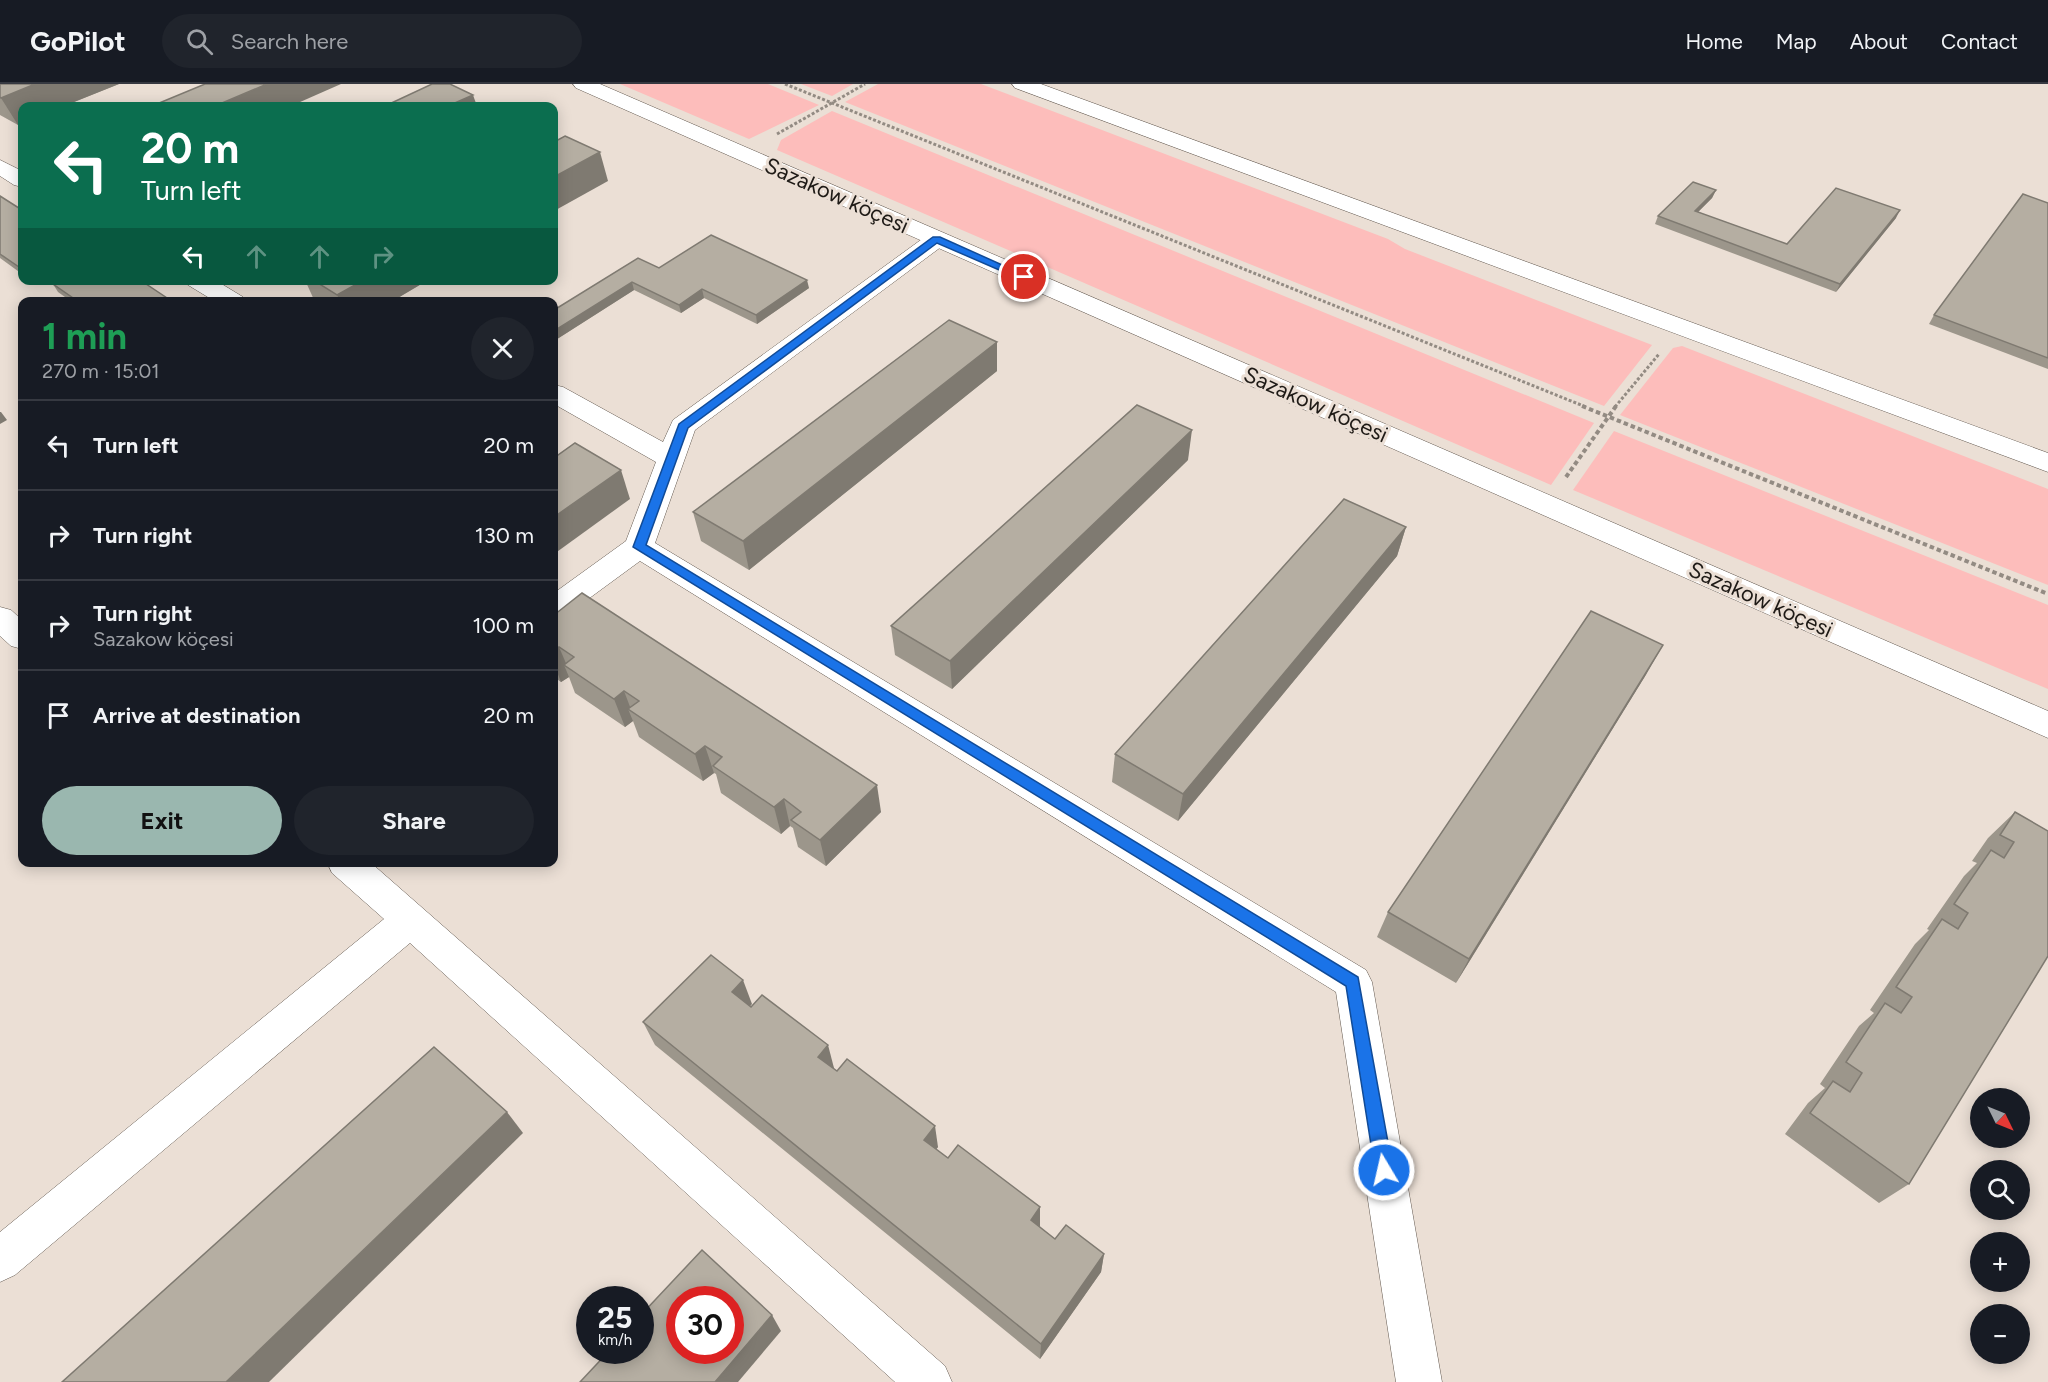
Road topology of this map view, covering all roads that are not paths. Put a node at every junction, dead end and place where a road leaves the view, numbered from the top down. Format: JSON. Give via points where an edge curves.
{"nodes":[{"id":1,"x":583,"y":84,"type":"edge"},
{"id":2,"x":1022,"y":84,"type":"edge"},
{"id":3,"x":0,"y":167,"type":"edge"},
{"id":4,"x":18,"y":178,"type":"edge"},
{"id":5,"x":937,"y":239,"type":"junction"},
{"id":6,"x":205,"y":285,"type":"edge"},
{"id":7,"x":226,"y":297,"type":"edge"},
{"id":8,"x":558,"y":395,"type":"edge"},
{"id":9,"x":671,"y":458,"type":"junction"},
{"id":10,"x":2048,"y":463,"type":"edge"},
{"id":11,"x":639,"y":547,"type":"junction"},
{"id":12,"x":558,"y":605,"type":"edge"},
{"id":13,"x":0,"y":618,"type":"edge"},
{"id":14,"x":18,"y":634,"type":"edge"},
{"id":15,"x":2048,"y":725,"type":"edge"},
{"id":16,"x":351,"y":867,"type":"edge"},
{"id":17,"x":410,"y":920,"type":"junction"},
{"id":18,"x":0,"y":1260,"type":"edge"},
{"id":19,"x":929,"y":1382,"type":"edge"},
{"id":20,"x":1419,"y":1382,"type":"edge"}],
"edges":[{"from":1,"to":5,"type":"main road","name":"Sazakow köçesi"},
{"from":2,"to":10,"type":"main road"},
{"from":3,"to":4,"type":"main road"},
{"from":5,"to":9,"type":"main road","via":[[683,426]]},
{"from":5,"to":15,"type":"main road","name":"Sazakow köçesi"},
{"from":6,"to":7,"type":"main road"},
{"from":8,"to":9,"type":"main road"},
{"from":9,"to":11,"type":"main road"},
{"from":11,"to":12,"type":"main road"},
{"from":11,"to":20,"type":"main road","via":[[1353,982]]},
{"from":13,"to":14,"type":"main road"},
{"from":16,"to":17,"type":"main road"},
{"from":17,"to":18,"type":"main road"},
{"from":17,"to":19,"type":"main road"}]}
